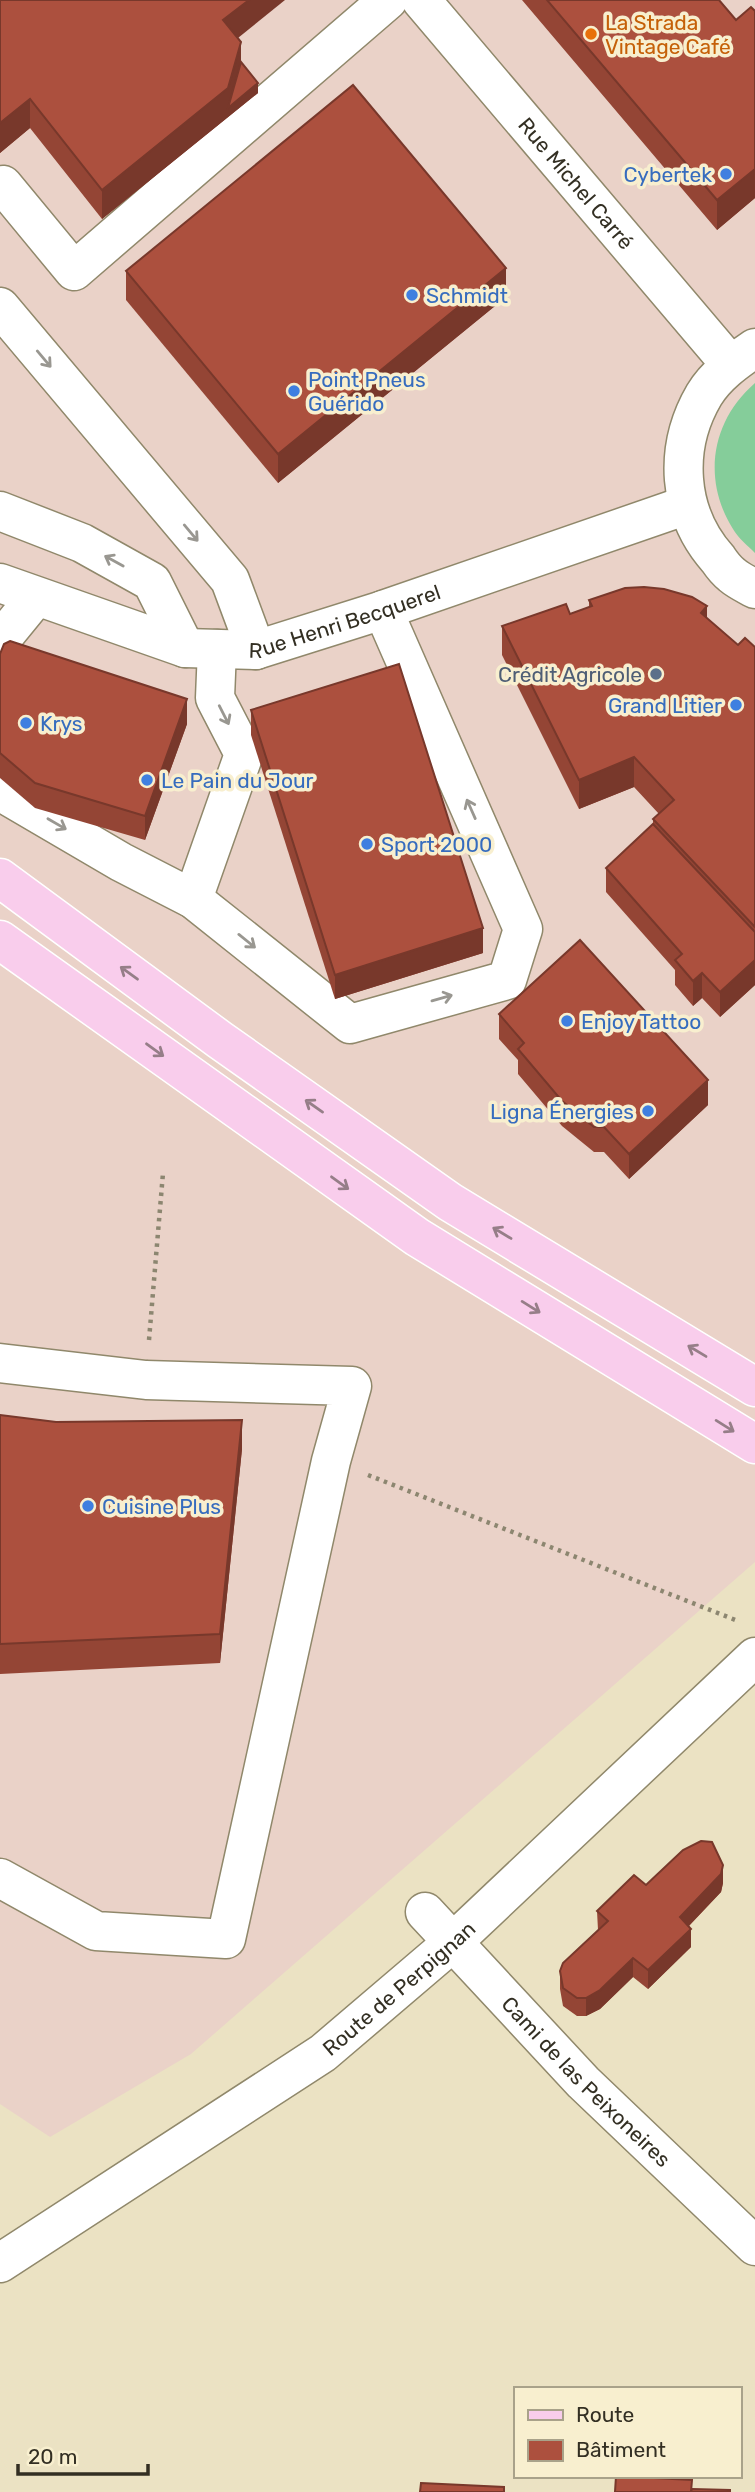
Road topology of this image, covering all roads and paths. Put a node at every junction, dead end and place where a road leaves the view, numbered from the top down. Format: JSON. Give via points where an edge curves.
{"nodes":[{"id":1,"x":388,"y":0,"type":"edge"},
{"id":2,"x":421,"y":0,"type":"edge"},
{"id":3,"x":3,"y":185,"type":"dead end"},
{"id":4,"x":0,"y":307,"type":"edge"},
{"id":5,"x":743,"y":356,"type":"edge"},
{"id":6,"x":687,"y":505,"type":"junction"},
{"id":7,"x":0,"y":511,"type":"edge"},
{"id":8,"x":0,"y":583,"type":"edge"},
{"id":9,"x":755,"y":589,"type":"edge"},
{"id":10,"x":36,"y":597,"type":"junction"},
{"id":11,"x":383,"y":610,"type":"junction"},
{"id":12,"x":0,"y":641,"type":"edge"},
{"id":13,"x":201,"y":648,"type":"junction"},
{"id":14,"x":256,"y":650,"type":"junction"},
{"id":15,"x":0,"y":787,"type":"edge"},
{"id":16,"x":0,"y":878,"type":"edge"},
{"id":17,"x":193,"y":899,"type":"junction"},
{"id":18,"x":0,"y":940,"type":"edge"},
{"id":19,"x":163,"y":1173,"type":"dead end"},
{"id":20,"x":0,"y":1363,"type":"edge"},
{"id":21,"x":146,"y":1380,"type":"junction"},
{"id":22,"x":755,"y":1387,"type":"edge"},
{"id":23,"x":755,"y":1444,"type":"edge"},
{"id":24,"x":331,"y":1461,"type":"junction"},
{"id":25,"x":751,"y":1641,"type":"edge"},
{"id":26,"x":0,"y":1878,"type":"edge"},
{"id":27,"x":425,"y":1912,"type":"dead end"},
{"id":28,"x":452,"y":1943,"type":"junction"},
{"id":29,"x":755,"y":2246,"type":"edge"},
{"id":30,"x":0,"y":2263,"type":"edge"}],
"edges":[{"from":1,"to":3,"type":"street","via":[[74,271]]},
{"from":2,"to":5,"type":"street","name":"Rue Michel Carré"},
{"from":4,"to":14,"type":"street","one_way":true,"via":[[230,580]]},
{"from":5,"to":6,"type":"street","via":[[705,393],[689,428],[682,466]]},
{"from":6,"to":9,"type":"street","via":[[703,543],[731,574]]},
{"from":6,"to":11,"type":"street","name":"Rue Henri Becquerel"},
{"from":13,"to":7,"type":"street","one_way":true,"via":[[152,582],[82,543]]},
{"from":8,"to":10,"type":"street","name":"Rue Henri Becquerel"},
{"from":10,"to":12,"type":"street"},
{"from":10,"to":13,"type":"street","name":"Rue Henri Becquerel"},
{"from":11,"to":14,"type":"street","name":"Rue Henri Becquerel"},
{"from":17,"to":11,"type":"street","one_way":true,"via":[[350,1024],[507,980],[523,929]]},
{"from":13,"to":14,"type":"street","name":"Rue Henri Becquerel"},
{"from":13,"to":17,"type":"street","one_way":true,"via":[[215,698],[244,754]]},
{"from":15,"to":17,"type":"street","one_way":true,"via":[[121,862]]},
{"from":22,"to":16,"type":"main road","one_way":true,"via":[[450,1202]]},
{"from":18,"to":23,"type":"main road","one_way":true,"via":[[417,1237]]},
{"from":19,"to":21,"type":"path"},
{"from":20,"to":21,"type":"street"},
{"from":21,"to":24,"type":"street","via":[[352,1386]]},
{"from":24,"to":25,"type":"path"},
{"from":24,"to":26,"type":"street","via":[[226,1939],[96,1931]]},
{"from":25,"to":28,"type":"street","name":"Route de Perpignan"},
{"from":27,"to":28,"type":"street","name":"Cami de las Peixoneires"},
{"from":28,"to":29,"type":"street","name":"Cami de las Peixoneires","via":[[583,2082]]},
{"from":28,"to":30,"type":"street","name":"Route de Perpignan","via":[[323,2053]]}]}
